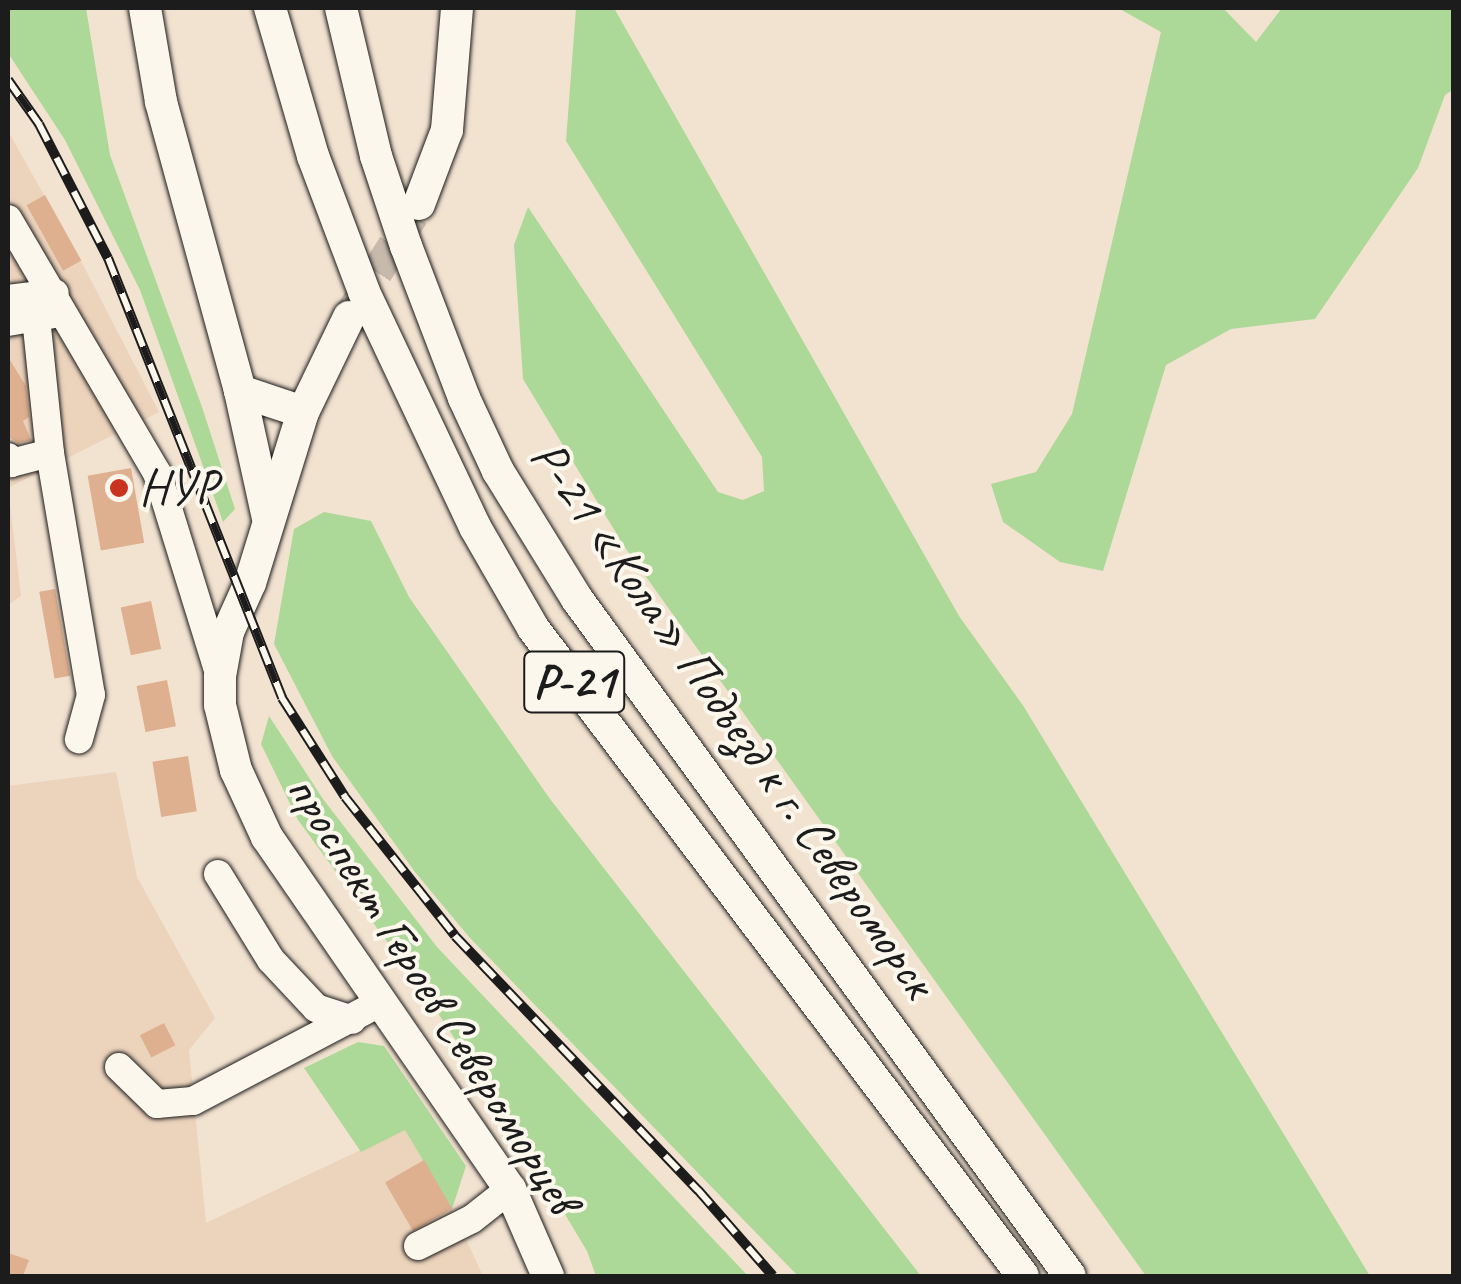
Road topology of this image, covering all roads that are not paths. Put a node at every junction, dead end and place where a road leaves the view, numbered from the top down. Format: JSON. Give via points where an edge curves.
{"nodes":[{"id":1,"x":146,"y":8,"type":"edge"},
{"id":2,"x":270,"y":8,"type":"edge"},
{"id":3,"x":341,"y":8,"type":"edge"},
{"id":4,"x":457,"y":8,"type":"edge"},
{"id":5,"x":420,"y":204,"type":"tunnel mouth"},
{"id":6,"x":8,"y":219,"type":"edge"},
{"id":7,"x":8,"y":300,"type":"edge"},
{"id":8,"x":60,"y":303,"type":"junction"},
{"id":9,"x":348,"y":317,"type":"tunnel mouth"},
{"id":10,"x":36,"y":318,"type":"junction"},
{"id":11,"x":8,"y":322,"type":"edge"},
{"id":12,"x":240,"y":390,"type":"junction"},
{"id":13,"x":303,"y":412,"type":"junction"},
{"id":14,"x":50,"y":453,"type":"junction"},
{"id":15,"x":8,"y":458,"type":"edge"},
{"id":16,"x":268,"y":521,"type":"junction"},
{"id":17,"x":220,"y":676,"type":"junction"},
{"id":18,"x":79,"y":740,"type":"dead end"},
{"id":19,"x":218,"y":874,"type":"dead end"},
{"id":20,"x":366,"y":1012,"type":"junction"},
{"id":21,"x":120,"y":1067,"type":"dead end"},
{"id":22,"x":510,"y":1190,"type":"junction"},
{"id":23,"x":418,"y":1246,"type":"dead end"},
{"id":24,"x":548,"y":1276,"type":"edge"},
{"id":25,"x":1023,"y":1276,"type":"edge"},
{"id":26,"x":1070,"y":1276,"type":"edge"}],
"edges":[{"from":1,"to":12,"type":"main road","name":"проспект Героев Североморцев","via":[[161,102]]},
{"from":2,"to":25,"type":"main road","name":"Р-21 «Кола» Подъезд к г. Североморск","number":"Р-21","via":[[313,156],[364,292],[476,526],[533,628]]},
{"from":3,"to":26,"type":"main road","name":"Р-21 «Кола» Подъезд к г. Североморск","number":"Р-21","via":[[376,156],[406,246],[498,471],[577,599]]},
{"from":4,"to":5,"type":"main road","via":[[448,130]]},
{"from":6,"to":8,"type":"lane"},
{"from":7,"to":8,"type":"lane"},
{"from":8,"to":10,"type":"lane"},
{"from":8,"to":17,"type":"lane","via":[[157,473]]},
{"from":9,"to":13,"type":"main road"},
{"from":10,"to":11,"type":"lane"},
{"from":10,"to":14,"type":"lane"},
{"from":12,"to":13,"type":"main road"},
{"from":12,"to":16,"type":"main road","name":"проспект Героев Североморцев"},
{"from":13,"to":16,"type":"main road"},
{"from":14,"to":15,"type":"lane","via":[[11,463]]},
{"from":14,"to":18,"type":"lane","via":[[91,694]]},
{"from":16,"to":17,"type":"main road","name":"проспект Героев Североморцев","via":[[228,632]]},
{"from":17,"to":20,"type":"main road","name":"проспект Героев Североморцев","via":[[236,770]]},
{"from":19,"to":20,"type":"lane","via":[[282,972],[316,1008]]},
{"from":20,"to":21,"type":"lane","via":[[193,1101],[157,1104]]},
{"from":20,"to":22,"type":"main road","name":"проспект Героев Североморцев"},
{"from":22,"to":23,"type":"lane","via":[[472,1219]]},
{"from":22,"to":24,"type":"main road","name":"проспект Героев Североморцев"}]}
